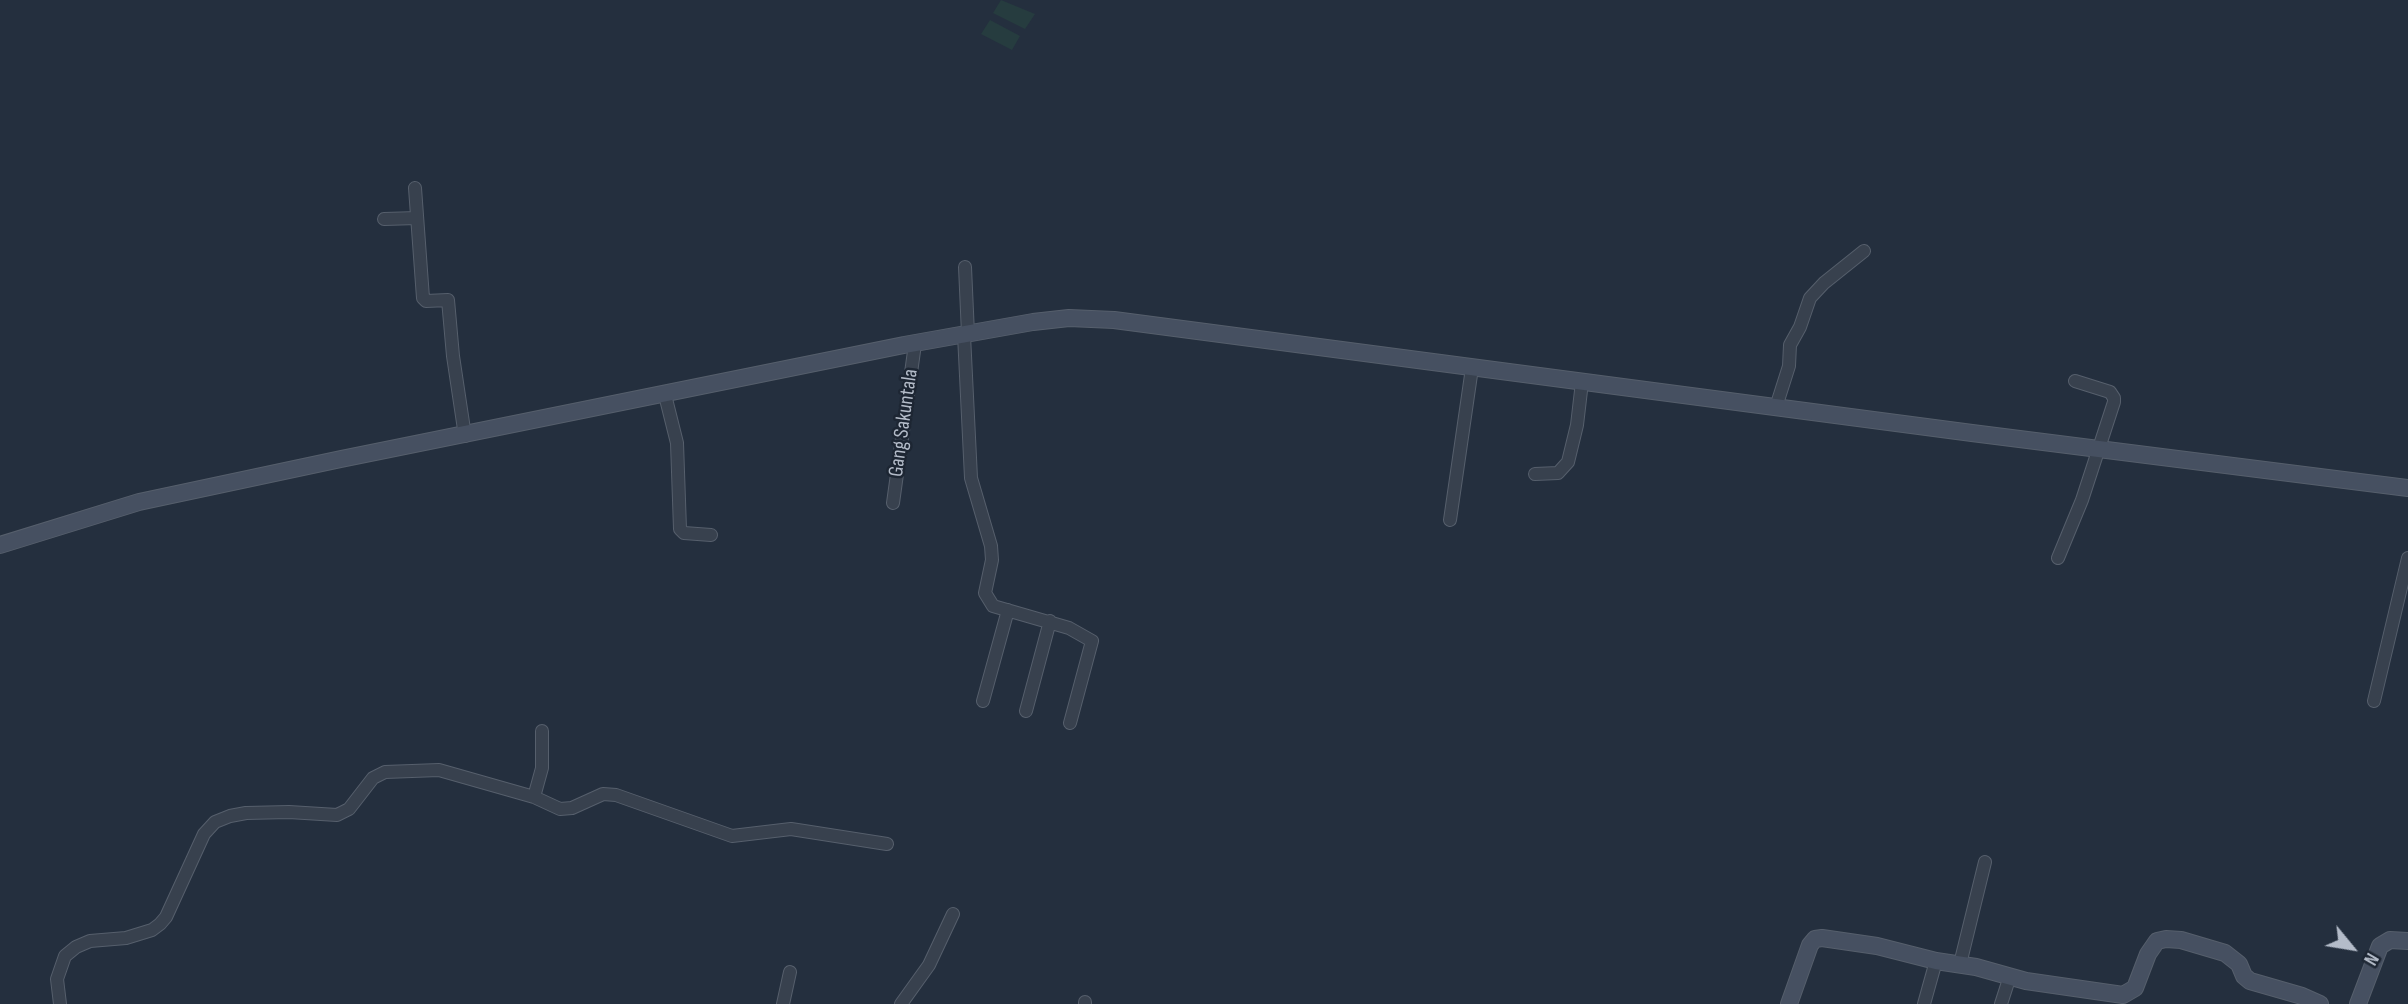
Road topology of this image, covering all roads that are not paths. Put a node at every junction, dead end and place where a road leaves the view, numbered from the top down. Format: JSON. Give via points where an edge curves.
{"nodes":[{"id":1,"x":415,"y":188,"type":"dead end"},
{"id":2,"x":417,"y":218,"type":"junction"},
{"id":3,"x":384,"y":219,"type":"dead end"},
{"id":4,"x":1864,"y":251,"type":"dead end"},
{"id":5,"x":965,"y":267,"type":"dead end"},
{"id":6,"x":966,"y":335,"type":"junction"},
{"id":7,"x":915,"y":344,"type":"junction"},
{"id":8,"x":1472,"y":368,"type":"junction"},
{"id":9,"x":2075,"y":381,"type":"dead end"},
{"id":10,"x":1583,"y":382,"type":"junction"},
{"id":11,"x":665,"y":395,"type":"junction"},
{"id":12,"x":1776,"y":407,"type":"junction"},
{"id":13,"x":465,"y":436,"type":"junction"},
{"id":14,"x":2100,"y":450,"type":"junction"},
{"id":15,"x":1535,"y":474,"type":"dead end"},
{"id":16,"x":2408,"y":488,"type":"edge"},
{"id":17,"x":893,"y":503,"type":"dead end"},
{"id":18,"x":1450,"y":520,"type":"dead end"},
{"id":19,"x":711,"y":535,"type":"dead end"},
{"id":20,"x":0,"y":545,"type":"edge"},
{"id":21,"x":2058,"y":558,"type":"dead end"},
{"id":22,"x":2408,"y":558,"type":"edge"},
{"id":23,"x":1008,"y":610,"type":"junction"},
{"id":24,"x":1050,"y":621,"type":"junction"},
{"id":25,"x":983,"y":701,"type":"dead end"},
{"id":26,"x":2374,"y":701,"type":"dead end"},
{"id":27,"x":1026,"y":711,"type":"dead end"},
{"id":28,"x":1070,"y":723,"type":"dead end"},
{"id":29,"x":542,"y":731,"type":"dead end"},
{"id":30,"x":534,"y":797,"type":"junction"},
{"id":31,"x":887,"y":844,"type":"dead end"},
{"id":32,"x":1985,"y":862,"type":"dead end"},
{"id":33,"x":953,"y":914,"type":"dead end"},
{"id":34,"x":2408,"y":941,"type":"edge"},
{"id":35,"x":1936,"y":961,"type":"junction"},
{"id":36,"x":1960,"y":964,"type":"junction"},
{"id":37,"x":790,"y":972,"type":"dead end"},
{"id":38,"x":2010,"y":976,"type":"junction"},
{"id":39,"x":60,"y":1004,"type":"edge"},
{"id":40,"x":783,"y":1004,"type":"edge"},
{"id":41,"x":901,"y":1004,"type":"edge"},
{"id":42,"x":1789,"y":1004,"type":"edge"},
{"id":43,"x":1924,"y":1004,"type":"edge"},
{"id":44,"x":2001,"y":1004,"type":"edge"},
{"id":45,"x":2320,"y":1004,"type":"edge"},
{"id":46,"x":2358,"y":1004,"type":"edge"}],
"edges":[{"from":1,"to":2,"type":"street"},
{"from":2,"to":3,"type":"street"},
{"from":2,"to":13,"type":"street","via":[[424,299],[447,300]]},
{"from":4,"to":12,"type":"street","via":[[1810,298],[1790,345],[1789,366]]},
{"from":5,"to":6,"type":"street"},
{"from":6,"to":7,"type":"street"},
{"from":6,"to":8,"type":"street","via":[[1033,322],[1114,320]]},
{"from":6,"to":23,"type":"street","via":[[971,478],[992,560],[985,593],[993,606]]},
{"from":7,"to":11,"type":"street"},
{"from":7,"to":17,"type":"street","name":"Gang Sakuntala"},
{"from":8,"to":10,"type":"street"},
{"from":8,"to":18,"type":"street"},
{"from":9,"to":14,"type":"street","via":[[2110,392],[2114,398]]},
{"from":10,"to":12,"type":"street"},
{"from":10,"to":15,"type":"street","via":[[1568,462],[1558,473]]},
{"from":11,"to":13,"type":"street"},
{"from":11,"to":19,"type":"street","via":[[677,443],[680,529]]},
{"from":12,"to":14,"type":"street"},
{"from":13,"to":20,"type":"street","via":[[139,502]]},
{"from":14,"to":16,"type":"street"},
{"from":14,"to":21,"type":"street"},
{"from":22,"to":26,"type":"street"},
{"from":23,"to":24,"type":"street"},
{"from":23,"to":25,"type":"street"},
{"from":24,"to":27,"type":"street"},
{"from":24,"to":28,"type":"street","via":[[1092,641]]},
{"from":29,"to":30,"type":"street","via":[[542,768]]},
{"from":30,"to":31,"type":"street","via":[[563,809],[603,794],[616,795],[732,836],[791,829]]},
{"from":30,"to":39,"type":"street","via":[[439,770],[385,772],[373,778],[349,809],[337,815],[289,811],[222,819],[204,834],[160,924],[126,938],[90,941],[65,956],[57,979]]},
{"from":32,"to":36,"type":"street"},
{"from":33,"to":41,"type":"street","via":[[929,965]]},
{"from":34,"to":46,"type":"street","via":[[2390,940],[2380,946]]},
{"from":35,"to":36,"type":"street"},
{"from":35,"to":42,"type":"street","via":[[1877,946],[1817,938],[1803,960]]},
{"from":35,"to":43,"type":"street"},
{"from":36,"to":38,"type":"street"},
{"from":37,"to":40,"type":"street"},
{"from":38,"to":44,"type":"street"},
{"from":38,"to":45,"type":"street","via":[[2129,994],[2153,945],[2173,940],[2217,949],[2239,964],[2250,981]]}]}
